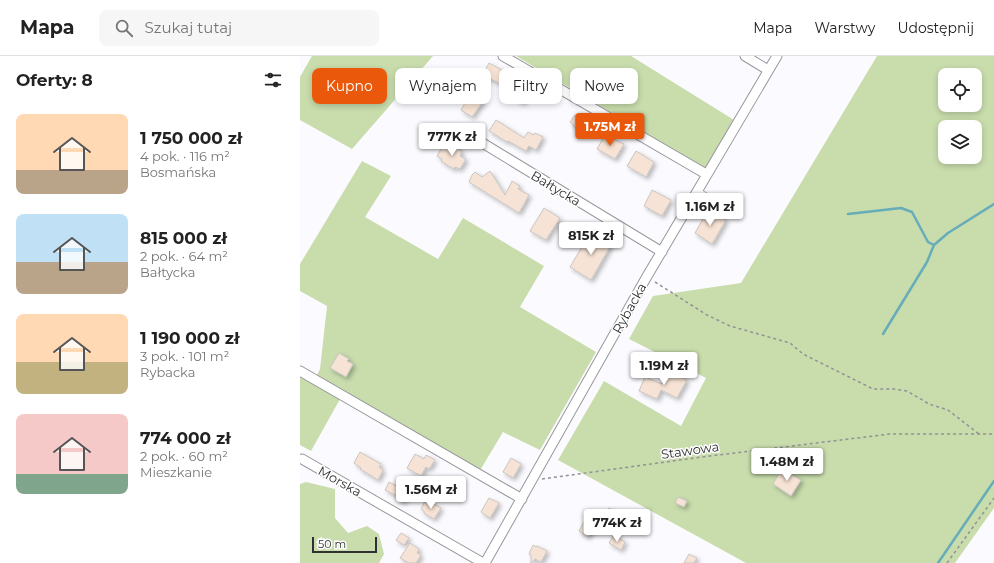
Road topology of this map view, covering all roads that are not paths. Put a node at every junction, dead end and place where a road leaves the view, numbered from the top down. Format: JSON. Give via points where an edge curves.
{"nodes":[{"id":1,"x":503,"y":56,"type":"edge"},
{"id":2,"x":745,"y":56,"type":"edge"},
{"id":3,"x":777,"y":56,"type":"edge"},
{"id":4,"x":768,"y":70,"type":"junction"},
{"id":5,"x":471,"y":136,"type":"dead end"},
{"id":6,"x":706,"y":174,"type":"junction"},
{"id":7,"x":697,"y":190,"type":"junction"},
{"id":8,"x":738,"y":215,"type":"dead end"},
{"id":9,"x":662,"y":252,"type":"junction"},
{"id":10,"x":300,"y":371,"type":"edge"},
{"id":11,"x":301,"y":460,"type":"edge"},
{"id":12,"x":522,"y":499,"type":"junction"},
{"id":13,"x":484,"y":563,"type":"edge"}],
"edges":[{"from":1,"to":6,"type":"street"},
{"from":2,"to":4,"type":"street"},
{"from":3,"to":4,"type":"street","name":"Rybacka"},
{"from":4,"to":6,"type":"street","name":"Rybacka"},
{"from":5,"to":9,"type":"street","name":"Bałtycka"},
{"from":6,"to":7,"type":"street","name":"Rybacka"},
{"from":7,"to":8,"type":"lane"},
{"from":7,"to":9,"type":"street","name":"Rybacka"},
{"from":9,"to":12,"type":"street","name":"Rybacka"},
{"from":10,"to":12,"type":"street"},
{"from":11,"to":13,"type":"street","name":"Morska"},
{"from":12,"to":13,"type":"street","name":"Rybacka"}]}
